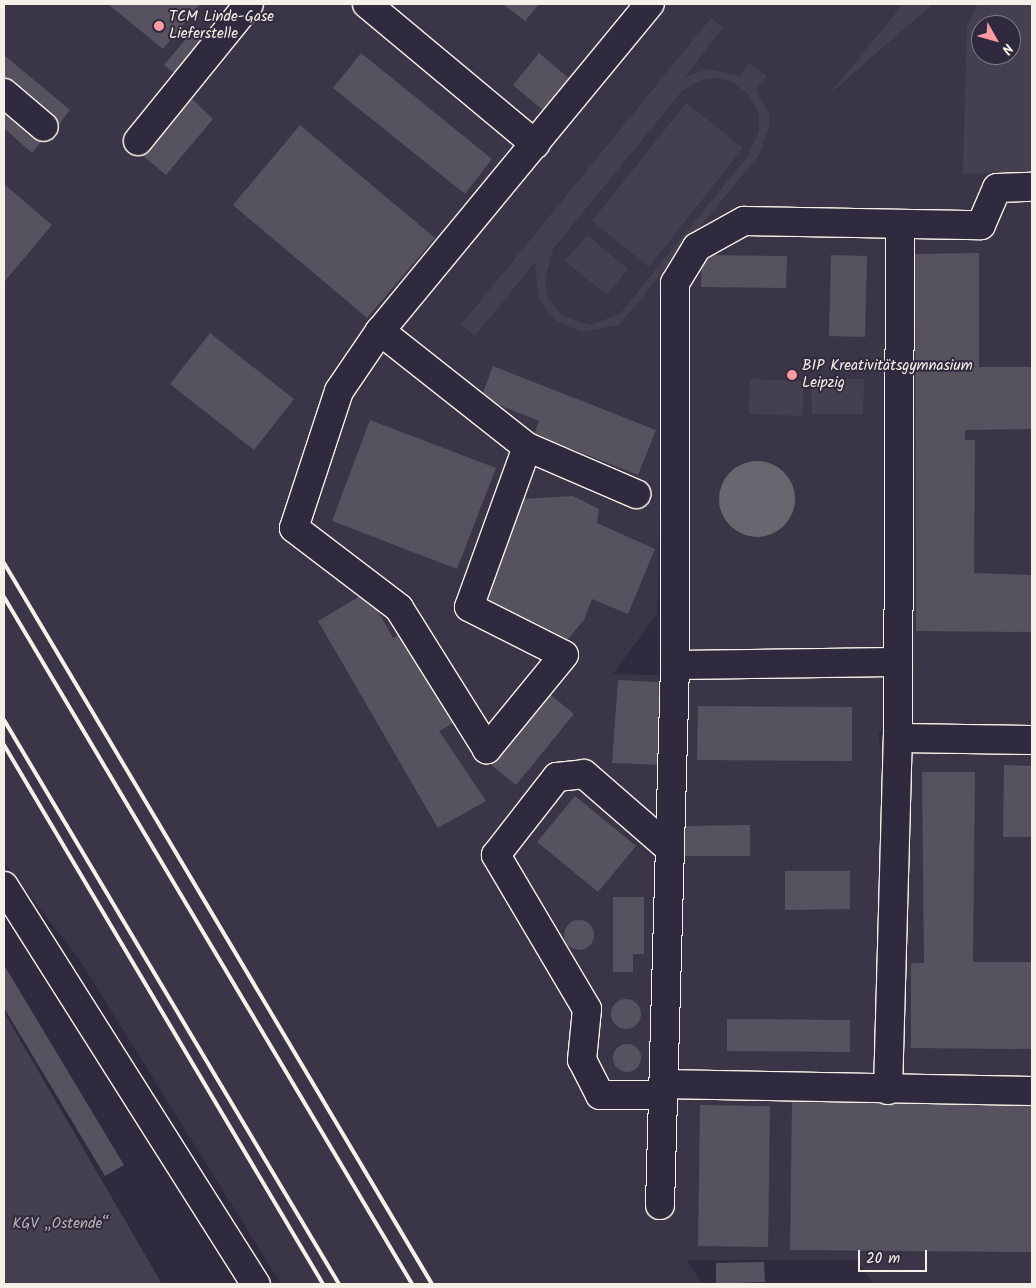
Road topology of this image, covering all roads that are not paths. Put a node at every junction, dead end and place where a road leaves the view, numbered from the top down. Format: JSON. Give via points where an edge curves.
{"nodes":[{"id":1,"x":249,"y":4,"type":"edge"},
{"id":2,"x":367,"y":4,"type":"edge"},
{"id":3,"x":650,"y":4,"type":"edge"},
{"id":4,"x":4,"y":93,"type":"edge"},
{"id":5,"x":44,"y":127,"type":"dead end"},
{"id":6,"x":138,"y":141,"type":"dead end"},
{"id":7,"x":535,"y":144,"type":"junction"},
{"id":8,"x":1032,"y":187,"type":"edge"},
{"id":9,"x":900,"y":225,"type":"junction"},
{"id":10,"x":380,"y":331,"type":"junction"},
{"id":11,"x":527,"y":447,"type":"junction"},
{"id":12,"x":636,"y":494,"type":"dead end"},
{"id":13,"x":898,"y":662,"type":"junction"},
{"id":14,"x":674,"y":665,"type":"junction"},
{"id":15,"x":898,"y":738,"type":"junction"},
{"id":16,"x":1032,"y":740,"type":"edge"},
{"id":17,"x":669,"y":848,"type":"junction"},
{"id":18,"x":4,"y":886,"type":"edge"},
{"id":19,"x":663,"y":1089,"type":"junction"},
{"id":20,"x":888,"y":1090,"type":"junction"},
{"id":21,"x":1032,"y":1091,"type":"edge"},
{"id":22,"x":660,"y":1205,"type":"dead end"},
{"id":23,"x":256,"y":1284,"type":"edge"}],
"edges":[{"from":1,"to":6,"type":"street"},
{"from":2,"to":7,"type":"street"},
{"from":3,"to":7,"type":"street"},
{"from":4,"to":5,"type":"street"},
{"from":7,"to":10,"type":"street"},
{"from":8,"to":9,"type":"street","via":[[997,188],[981,225]]},
{"from":9,"to":13,"type":"street"},
{"from":9,"to":14,"type":"street","via":[[744,221],[697,247],[684,264],[675,283]]},
{"from":10,"to":11,"type":"street"},
{"from":10,"to":11,"type":"street","via":[[339,391],[294,528],[399,608],[487,749],[564,654],[469,607]]},
{"from":11,"to":12,"type":"street"},
{"from":13,"to":14,"type":"street"},
{"from":13,"to":15,"type":"street"},
{"from":14,"to":17,"type":"street"},
{"from":15,"to":16,"type":"street"},
{"from":15,"to":20,"type":"street"},
{"from":17,"to":19,"type":"street"},
{"from":17,"to":19,"type":"street","via":[[584,774],[557,777],[496,855],[587,1009],[582,1060],[600,1095]]},
{"from":18,"to":23,"type":"street"},
{"from":19,"to":20,"type":"street"},
{"from":19,"to":22,"type":"street"},
{"from":20,"to":21,"type":"street"}]}
